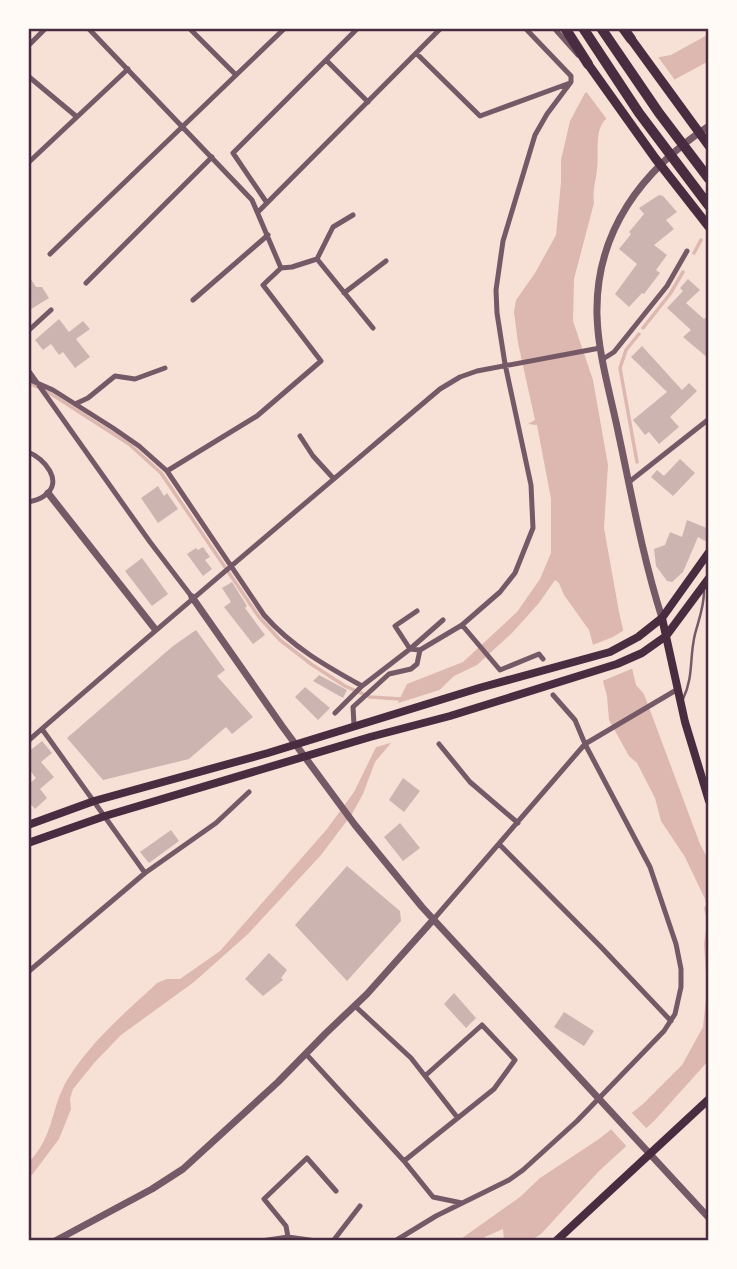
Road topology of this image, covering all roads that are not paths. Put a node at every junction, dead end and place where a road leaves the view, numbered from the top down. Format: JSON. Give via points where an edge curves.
{"nodes":[{"id":1,"x":46,"y":28,"type":"edge"},
{"id":2,"x":88,"y":28,"type":"edge"},
{"id":3,"x":189,"y":28,"type":"edge"},
{"id":4,"x":285,"y":28,"type":"edge"},
{"id":5,"x":358,"y":28,"type":"edge"},
{"id":6,"x":440,"y":28,"type":"edge"},
{"id":7,"x":525,"y":28,"type":"edge"},
{"id":8,"x":554,"y":28,"type":"edge"},
{"id":9,"x":565,"y":28,"type":"edge"},
{"id":10,"x":583,"y":28,"type":"edge"},
{"id":11,"x":601,"y":28,"type":"edge"},
{"id":12,"x":626,"y":28,"type":"edge"},
{"id":13,"x":633,"y":42,"type":"joint"},
{"id":14,"x":28,"y":46,"type":"edge"},
{"id":15,"x":416,"y":53,"type":"junction"},
{"id":16,"x":326,"y":60,"type":"junction"},
{"id":17,"x":589,"y":64,"type":"junction"},
{"id":18,"x":128,"y":69,"type":"junction"},
{"id":19,"x":236,"y":75,"type":"junction"},
{"id":20,"x":28,"y":76,"type":"edge"},
{"id":21,"x":571,"y":82,"type":"junction"},
{"id":22,"x":368,"y":102,"type":"junction"},
{"id":23,"x":77,"y":117,"type":"junction"},
{"id":24,"x":709,"y":126,"type":"edge"},
{"id":25,"x":183,"y":127,"type":"junction"},
{"id":26,"x":698,"y":131,"type":"junction"},
{"id":27,"x":709,"y":146,"type":"edge"},
{"id":28,"x":212,"y":158,"type":"junction"},
{"id":29,"x":658,"y":162,"type":"junction"},
{"id":30,"x":28,"y":163,"type":"edge"},
{"id":31,"x":709,"y":178,"type":"edge"},
{"id":32,"x":267,"y":203,"type":"junction"},
{"id":33,"x":709,"y":206,"type":"edge"},
{"id":34,"x":258,"y":212,"type":"junction"},
{"id":35,"x":353,"y":215,"type":"dead end"},
{"id":36,"x":709,"y":227,"type":"edge"},
{"id":37,"x":268,"y":235,"type":"junction"},
{"id":38,"x":687,"y":251,"type":"dead end"},
{"id":39,"x":50,"y":254,"type":"dead end"},
{"id":40,"x":317,"y":258,"type":"junction"},
{"id":41,"x":386,"y":261,"type":"dead end"},
{"id":42,"x":281,"y":268,"type":"junction"},
{"id":43,"x":86,"y":283,"type":"dead end"},
{"id":44,"x":344,"y":293,"type":"junction"},
{"id":45,"x":193,"y":300,"type":"dead end"},
{"id":46,"x":51,"y":310,"type":"dead end"},
{"id":47,"x":373,"y":328,"type":"dead end"},
{"id":48,"x":28,"y":331,"type":"edge"},
{"id":49,"x":596,"y":348,"type":"junction"},
{"id":50,"x":603,"y":359,"type":"junction"},
{"id":51,"x":505,"y":364,"type":"junction"},
{"id":52,"x":165,"y":368,"type":"dead end"},
{"id":53,"x":28,"y":370,"type":"edge"},
{"id":54,"x":28,"y":379,"type":"edge"},
{"id":55,"x":75,"y":404,"type":"junction"},
{"id":56,"x":709,"y":419,"type":"edge"},
{"id":57,"x":300,"y":436,"type":"dead end"},
{"id":58,"x":28,"y":452,"type":"edge"},
{"id":59,"x":167,"y":471,"type":"junction"},
{"id":60,"x":334,"y":479,"type":"junction"},
{"id":61,"x":629,"y":482,"type":"junction"},
{"id":62,"x":48,"y":493,"type":"junction"},
{"id":63,"x":28,"y":502,"type":"edge"},
{"id":64,"x":709,"y":552,"type":"edge"},
{"id":65,"x":229,"y":569,"type":"junction"},
{"id":66,"x":706,"y":582,"type":"edge"},
{"id":67,"x":192,"y":597,"type":"junction"},
{"id":68,"x":417,"y":611,"type":"dead end"},
{"id":69,"x":662,"y":618,"type":"junction"},
{"id":70,"x":443,"y":620,"type":"dead end"},
{"id":71,"x":462,"y":625,"type":"junction"},
{"id":72,"x":155,"y":629,"type":"junction"},
{"id":73,"x":666,"y":636,"type":"junction"},
{"id":74,"x":410,"y":649,"type":"junction"},
{"id":75,"x":420,"y":649,"type":"junction"},
{"id":76,"x":543,"y":659,"type":"dead end"},
{"id":77,"x":361,"y":687,"type":"junction"},
{"id":78,"x":674,"y":691,"type":"junction"},
{"id":79,"x":553,"y":695,"type":"dead end"},
{"id":80,"x":681,"y":702,"type":"junction"},
{"id":81,"x":335,"y":713,"type":"dead end"},
{"id":82,"x":354,"y":725,"type":"junction"},
{"id":83,"x":42,"y":729,"type":"junction"},
{"id":84,"x":28,"y":741,"type":"edge"},
{"id":85,"x":295,"y":744,"type":"junction"},
{"id":86,"x":439,"y":744,"type":"dead end"},
{"id":87,"x":585,"y":744,"type":"junction"},
{"id":88,"x":304,"y":757,"type":"junction"},
{"id":89,"x":249,"y":792,"type":"dead end"},
{"id":90,"x":94,"y":801,"type":"junction"},
{"id":91,"x":709,"y":801,"type":"edge"},
{"id":92,"x":105,"y":816,"type":"junction"},
{"id":93,"x":518,"y":823,"type":"junction"},
{"id":94,"x":28,"y":825,"type":"edge"},
{"id":95,"x":28,"y":843,"type":"edge"},
{"id":96,"x":500,"y":845,"type":"junction"},
{"id":97,"x":145,"y":873,"type":"junction"},
{"id":98,"x":433,"y":920,"type":"junction"},
{"id":99,"x":28,"y":972,"type":"edge"},
{"id":100,"x":355,"y":1006,"type":"junction"},
{"id":101,"x":671,"y":1021,"type":"junction"},
{"id":102,"x":306,"y":1054,"type":"junction"},
{"id":103,"x":426,"y":1075,"type":"junction"},
{"id":104,"x":600,"y":1098,"type":"junction"},
{"id":105,"x":709,"y":1098,"type":"edge"},
{"id":106,"x":457,"y":1117,"type":"junction"},
{"id":107,"x":652,"y":1154,"type":"junction"},
{"id":108,"x":404,"y":1161,"type":"junction"},
{"id":109,"x":336,"y":1191,"type":"dead end"},
{"id":110,"x":464,"y":1203,"type":"junction"},
{"id":111,"x":360,"y":1206,"type":"dead end"},
{"id":112,"x":709,"y":1218,"type":"edge"},
{"id":113,"x":288,"y":1237,"type":"junction"},
{"id":114,"x":55,"y":1241,"type":"edge"},
{"id":115,"x":261,"y":1241,"type":"edge"},
{"id":116,"x":316,"y":1241,"type":"edge"},
{"id":117,"x":333,"y":1241,"type":"edge"},
{"id":118,"x":395,"y":1241,"type":"edge"},
{"id":119,"x":555,"y":1241,"type":"edge"}],
"edges":[{"from":1,"to":14,"type":"street"},
{"from":2,"to":18,"type":"street"},
{"from":3,"to":19,"type":"street"},
{"from":4,"to":19,"type":"street"},
{"from":5,"to":16,"type":"street"},
{"from":6,"to":15,"type":"street"},
{"from":7,"to":21,"type":"street","via":[[571,76]]},
{"from":8,"to":17,"type":"street"},
{"from":9,"to":17,"type":"highway"},
{"from":10,"to":33,"type":"highway"},
{"from":11,"to":31,"type":"highway"},
{"from":12,"to":13,"type":"highway"},
{"from":13,"to":26,"type":"highway"},
{"from":15,"to":21,"type":"street","via":[[480,117]]},
{"from":15,"to":22,"type":"street"},
{"from":16,"to":22,"type":"street"},
{"from":16,"to":32,"type":"street","via":[[233,153]]},
{"from":17,"to":29,"type":"highway"},
{"from":18,"to":23,"type":"street"},
{"from":18,"to":25,"type":"street"},
{"from":19,"to":25,"type":"street"},
{"from":20,"to":23,"type":"street"},
{"from":21,"to":51,"type":"street","via":[[535,135],[503,242],[496,313]]},
{"from":22,"to":32,"type":"street"},
{"from":23,"to":30,"type":"street"},
{"from":24,"to":26,"type":"street"},
{"from":25,"to":28,"type":"street"},
{"from":25,"to":39,"type":"street"},
{"from":26,"to":27,"type":"highway"},
{"from":26,"to":29,"type":"street"},
{"from":28,"to":34,"type":"street"},
{"from":28,"to":43,"type":"street"},
{"from":29,"to":36,"type":"highway"},
{"from":29,"to":49,"type":"street","via":[[620,216],[603,257]]},
{"from":32,"to":34,"type":"street"},
{"from":34,"to":37,"type":"street"},
{"from":35,"to":40,"type":"street","via":[[332,227]]},
{"from":37,"to":42,"type":"street"},
{"from":37,"to":45,"type":"street"},
{"from":38,"to":50,"type":"street","via":[[667,286],[614,352]]},
{"from":40,"to":42,"type":"street"},
{"from":40,"to":44,"type":"street"},
{"from":41,"to":44,"type":"street"},
{"from":42,"to":59,"type":"street","via":[[262,285],[321,361],[257,416]]},
{"from":44,"to":47,"type":"street"},
{"from":46,"to":48,"type":"street"},
{"from":49,"to":50,"type":"street"},
{"from":49,"to":51,"type":"street"},
{"from":50,"to":61,"type":"street"},
{"from":51,"to":60,"type":"street","via":[[460,377],[440,389]]},
{"from":51,"to":71,"type":"street","via":[[531,485],[533,528],[508,583]]},
{"from":52,"to":55,"type":"street","via":[[135,379],[115,376]]},
{"from":53,"to":67,"type":"street"},
{"from":54,"to":55,"type":"street"},
{"from":55,"to":59,"type":"street","via":[[139,446]]},
{"from":56,"to":61,"type":"street"},
{"from":57,"to":60,"type":"street"},
{"from":58,"to":62,"type":"street","via":[[49,468],[52,485]]},
{"from":59,"to":65,"type":"street"},
{"from":60,"to":65,"type":"street"},
{"from":61,"to":69,"type":"street"},
{"from":62,"to":63,"type":"street"},
{"from":62,"to":72,"type":"street"},
{"from":64,"to":69,"type":"main road"},
{"from":65,"to":67,"type":"street"},
{"from":65,"to":77,"type":"street","via":[[274,626],[316,661]]},
{"from":66,"to":73,"type":"main road"},
{"from":66,"to":80,"type":"lane","via":[[691,683]]},
{"from":67,"to":72,"type":"street"},
{"from":67,"to":85,"type":"street"},
{"from":68,"to":74,"type":"street","via":[[395,626]]},
{"from":69,"to":73,"type":"main road"},
{"from":69,"to":82,"type":"main road","via":[[610,652]]},
{"from":70,"to":74,"type":"street"},
{"from":71,"to":75,"type":"street"},
{"from":71,"to":76,"type":"street","via":[[500,670],[538,654]]},
{"from":72,"to":83,"type":"street"},
{"from":73,"to":78,"type":"main road"},
{"from":73,"to":88,"type":"main road","via":[[617,664]]},
{"from":74,"to":75,"type":"street"},
{"from":74,"to":77,"type":"street"},
{"from":75,"to":82,"type":"street","via":[[417,664],[389,674],[353,707]]},
{"from":77,"to":81,"type":"street"},
{"from":78,"to":80,"type":"main road"},
{"from":78,"to":87,"type":"street"},
{"from":79,"to":87,"type":"street","via":[[575,720]]},
{"from":80,"to":91,"type":"main road"},
{"from":82,"to":85,"type":"main road"},
{"from":83,"to":84,"type":"street"},
{"from":83,"to":90,"type":"street"},
{"from":85,"to":88,"type":"street"},
{"from":85,"to":90,"type":"main road"},
{"from":86,"to":93,"type":"street","via":[[470,782]]},
{"from":87,"to":93,"type":"street"},
{"from":87,"to":101,"type":"street","via":[[650,867],[669,918],[681,969]]},
{"from":88,"to":92,"type":"main road"},
{"from":88,"to":98,"type":"street"},
{"from":89,"to":97,"type":"street","via":[[216,823]]},
{"from":90,"to":92,"type":"street"},
{"from":90,"to":94,"type":"main road"},
{"from":92,"to":95,"type":"main road"},
{"from":92,"to":97,"type":"street"},
{"from":93,"to":96,"type":"street"},
{"from":96,"to":98,"type":"street"},
{"from":96,"to":101,"type":"street"},
{"from":97,"to":99,"type":"street"},
{"from":98,"to":100,"type":"street"},
{"from":98,"to":104,"type":"street"},
{"from":100,"to":102,"type":"street"},
{"from":100,"to":103,"type":"street"},
{"from":101,"to":104,"type":"street"},
{"from":102,"to":108,"type":"street"},
{"from":102,"to":114,"type":"street","via":[[183,1169]]},
{"from":103,"to":106,"type":"street"},
{"from":103,"to":106,"type":"street","via":[[482,1025],[515,1060],[494,1089]]},
{"from":104,"to":107,"type":"street"},
{"from":104,"to":110,"type":"street","via":[[523,1170]]},
{"from":105,"to":107,"type":"main road"},
{"from":106,"to":108,"type":"street"},
{"from":107,"to":112,"type":"street"},
{"from":107,"to":119,"type":"main road"},
{"from":108,"to":110,"type":"street","via":[[433,1197]]},
{"from":109,"to":113,"type":"street","via":[[307,1158],[264,1199],[286,1226]]},
{"from":110,"to":118,"type":"street"},
{"from":111,"to":117,"type":"street"},
{"from":113,"to":115,"type":"street"},
{"from":113,"to":116,"type":"street"}]}
